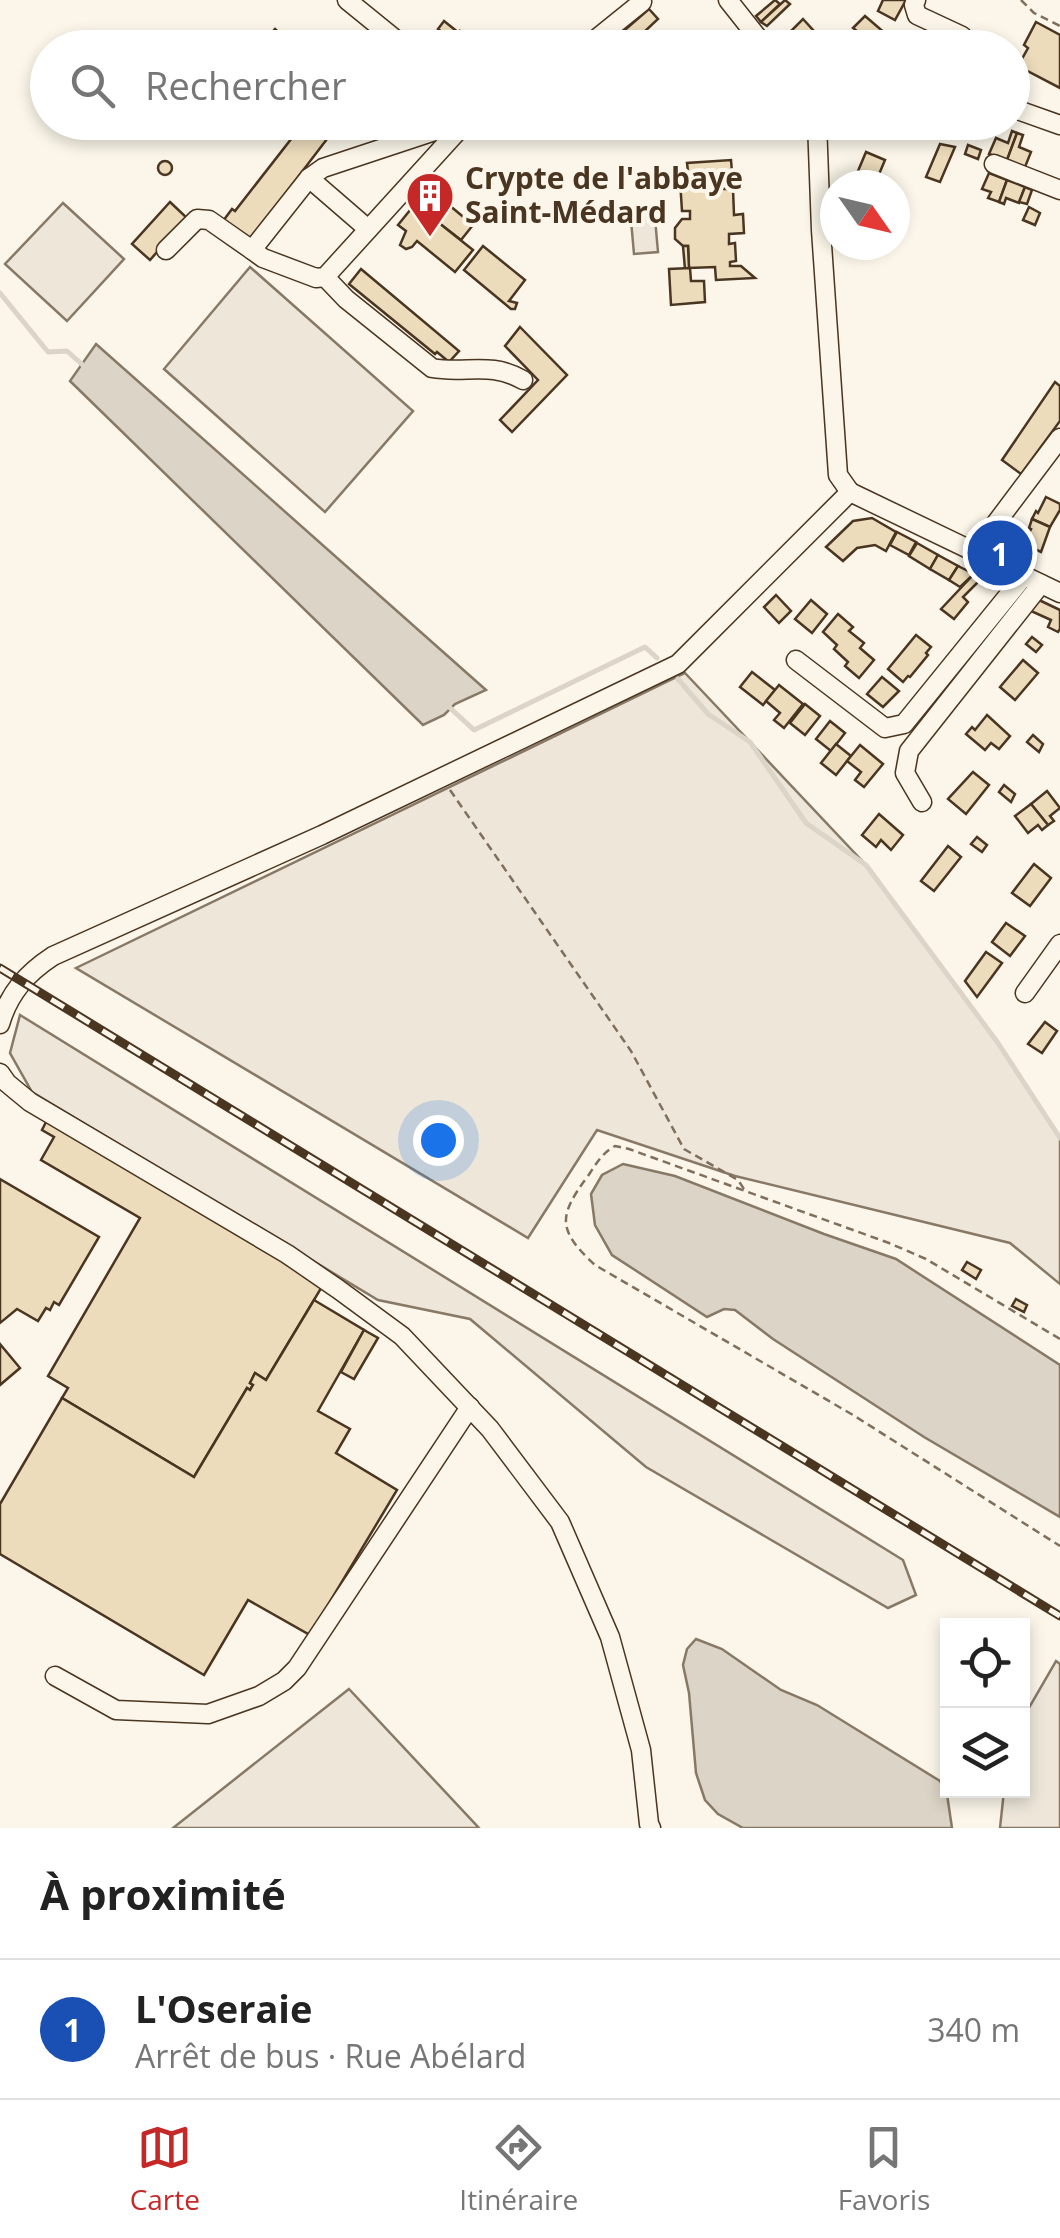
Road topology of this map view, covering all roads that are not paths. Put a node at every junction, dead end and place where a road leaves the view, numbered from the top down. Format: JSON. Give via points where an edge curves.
{"nodes":[{"id":1,"x":347,"y":0,"type":"edge"},
{"id":2,"x":728,"y":0,"type":"edge"},
{"id":3,"x":916,"y":0,"type":"edge"},
{"id":4,"x":642,"y":2,"type":"edge"},
{"id":5,"x":384,"y":30,"type":"edge"},
{"id":6,"x":608,"y":30,"type":"edge"},
{"id":7,"x":752,"y":30,"type":"edge"},
{"id":8,"x":950,"y":30,"type":"edge"},
{"id":9,"x":1030,"y":114,"type":"edge"},
{"id":10,"x":1060,"y":125,"type":"edge"},
{"id":11,"x":408,"y":140,"type":"edge"},
{"id":12,"x":448,"y":140,"type":"edge"},
{"id":13,"x":818,"y":140,"type":"edge"},
{"id":14,"x":994,"y":164,"type":"dead end"},
{"id":15,"x":309,"y":178,"type":"junction"},
{"id":16,"x":1060,"y":190,"type":"edge"},
{"id":17,"x":368,"y":229,"type":"junction"},
{"id":18,"x":166,"y":250,"type":"dead end"},
{"id":19,"x":252,"y":250,"type":"junction"},
{"id":20,"x":324,"y":278,"type":"junction"},
{"id":21,"x":522,"y":380,"type":"dead end"},
{"id":22,"x":1060,"y":438,"type":"edge"},
{"id":23,"x":850,"y":492,"type":"junction"},
{"id":24,"x":978,"y":553,"type":"junction"},
{"id":25,"x":1033,"y":580,"type":"junction"},
{"id":26,"x":1060,"y":593,"type":"edge"},
{"id":27,"x":796,"y":660,"type":"dead end"},
{"id":28,"x":922,"y":802,"type":"dead end"},
{"id":29,"x":1060,"y":944,"type":"edge"},
{"id":30,"x":1025,"y":994,"type":"dead end"},
{"id":31,"x":0,"y":1024,"type":"edge"},
{"id":32,"x":0,"y":1075,"type":"edge"},
{"id":33,"x":470,"y":1407,"type":"junction"},
{"id":34,"x":55,"y":1676,"type":"dead end"},
{"id":35,"x":651,"y":1828,"type":"edge"}],
"edges":[{"from":1,"to":5,"type":"street"},
{"from":2,"to":7,"type":"street"},
{"from":3,"to":8,"type":"street","via":[[917,14]]},
{"from":4,"to":6,"type":"street"},
{"from":9,"to":10,"type":"street"},
{"from":11,"to":15,"type":"street"},
{"from":12,"to":17,"type":"street"},
{"from":13,"to":23,"type":"street","via":[[838,475]]},
{"from":14,"to":16,"type":"street"},
{"from":15,"to":17,"type":"street"},
{"from":15,"to":19,"type":"street"},
{"from":17,"to":20,"type":"street"},
{"from":18,"to":19,"type":"street","via":[[197,219],[209,220]]},
{"from":19,"to":20,"type":"street"},
{"from":20,"to":21,"type":"street","via":[[432,368],[505,370]]},
{"from":22,"to":24,"type":"street"},
{"from":23,"to":24,"type":"street"},
{"from":23,"to":31,"type":"street","via":[[678,664],[54,956],[19,985]]},
{"from":24,"to":25,"type":"street"},
{"from":25,"to":26,"type":"street"},
{"from":25,"to":27,"type":"street","via":[[904,724],[885,728]]},
{"from":25,"to":28,"type":"street","via":[[909,752],[905,774]]},
{"from":29,"to":30,"type":"street"},
{"from":32,"to":33,"type":"street","via":[[30,1102],[338,1289],[402,1336]]},
{"from":33,"to":34,"type":"street","via":[[284,1682],[208,1714],[116,1710]]},
{"from":33,"to":35,"type":"street","via":[[560,1522],[610,1637],[641,1750]]}]}
